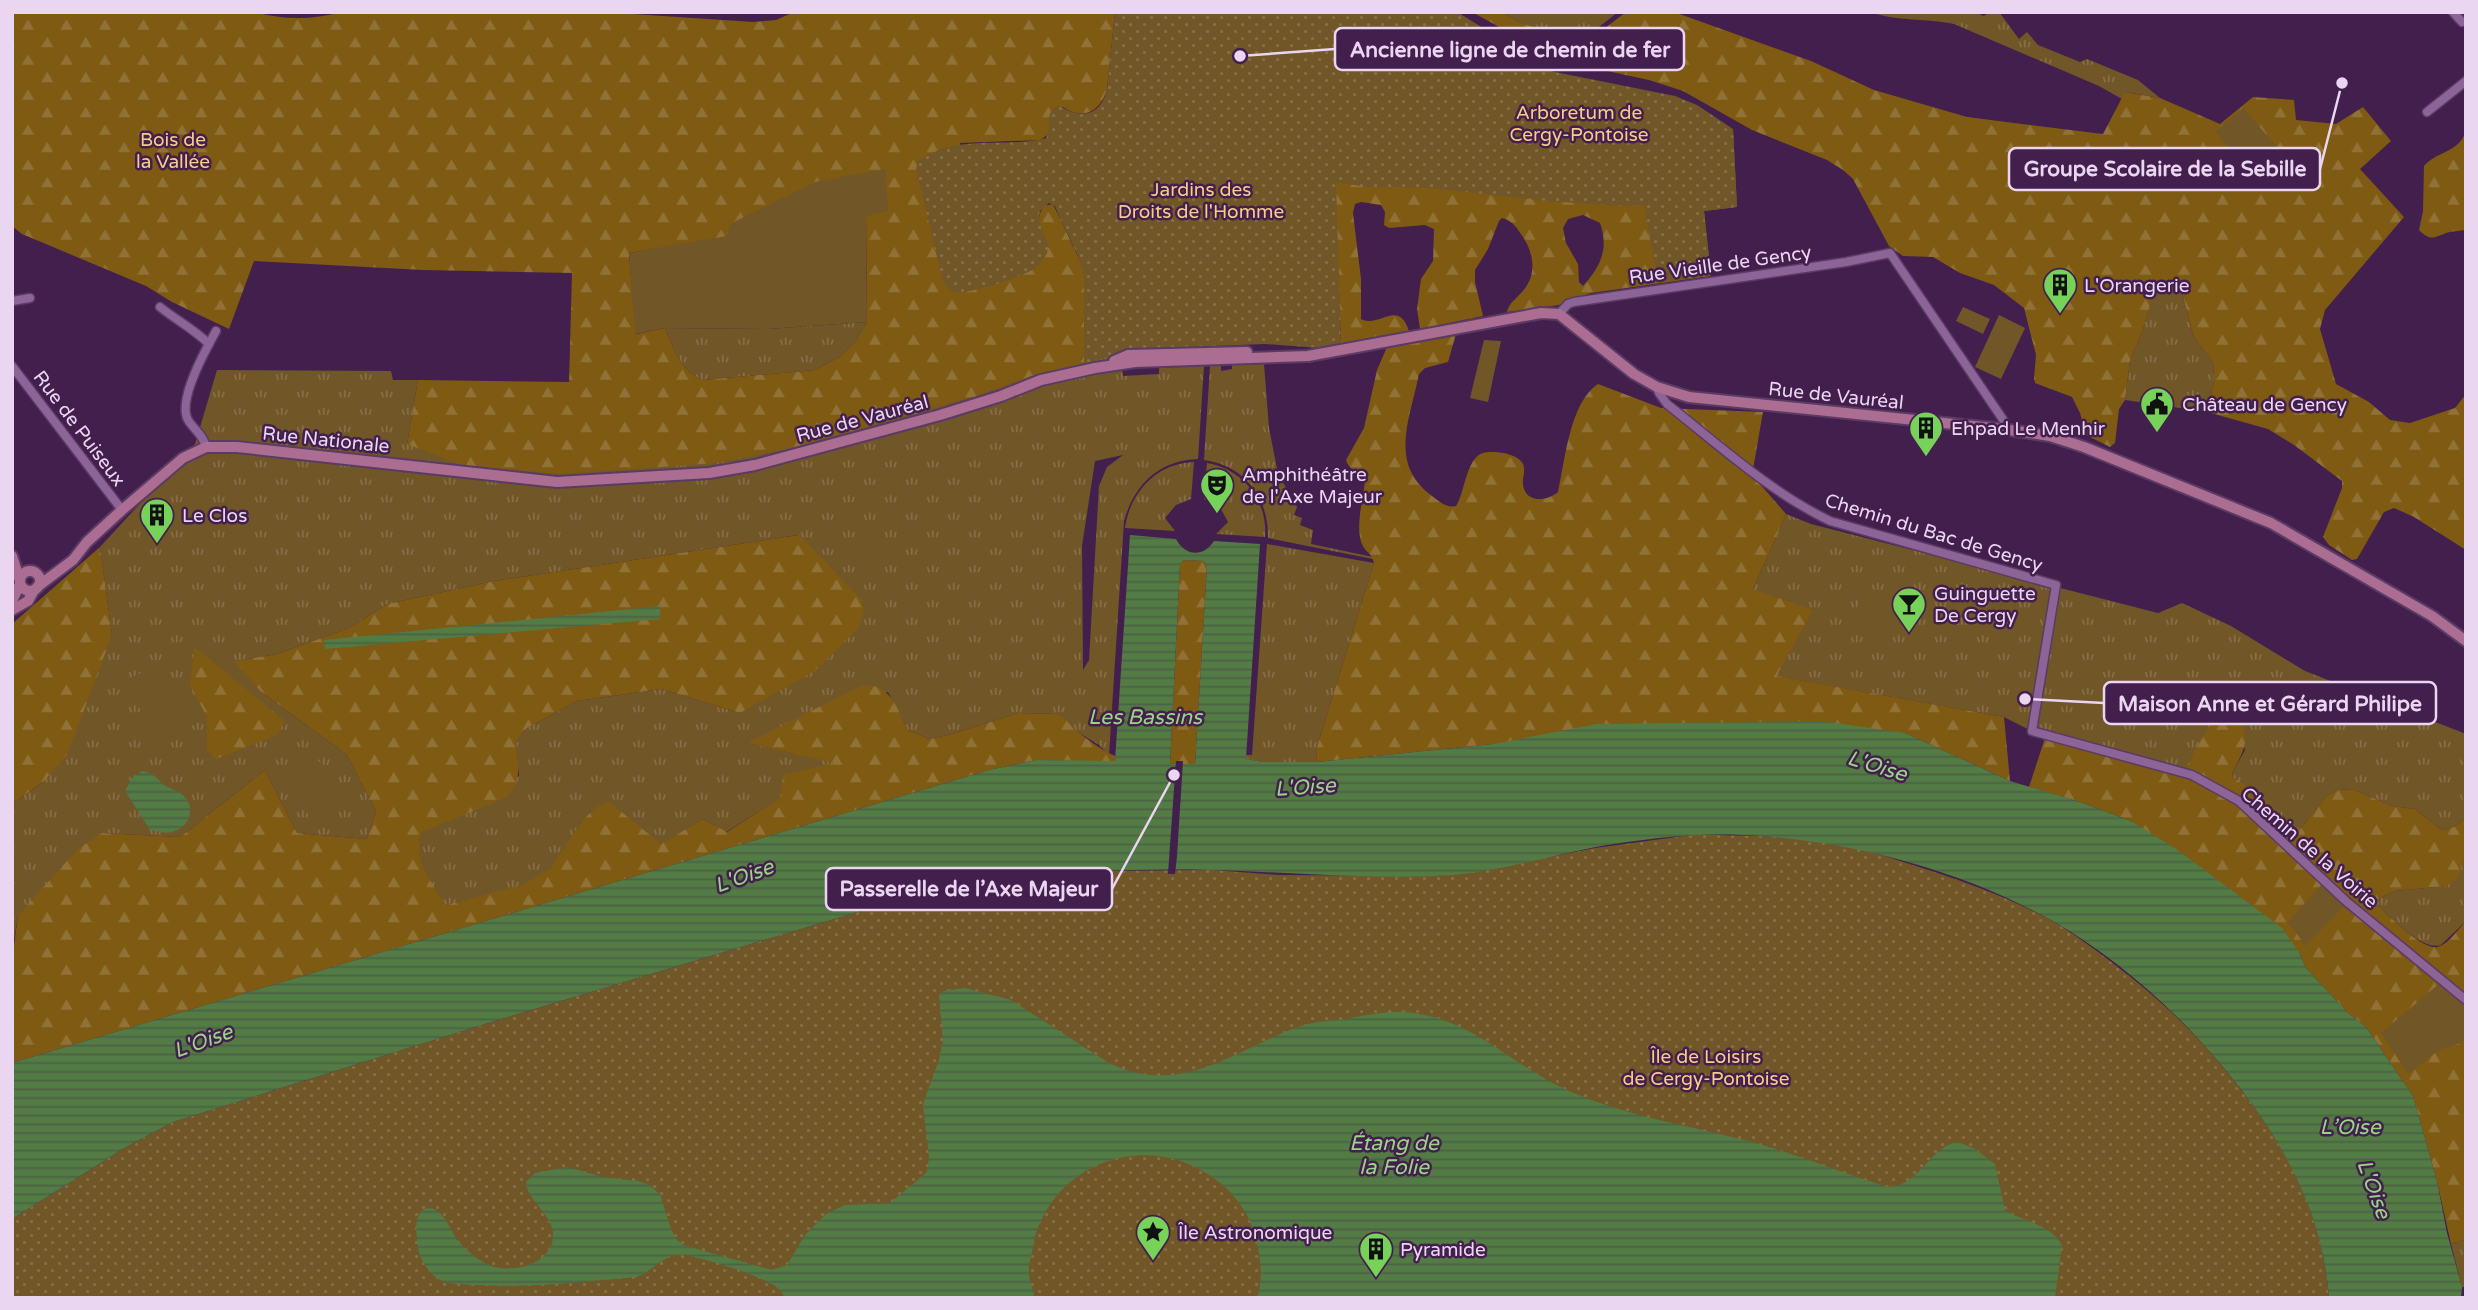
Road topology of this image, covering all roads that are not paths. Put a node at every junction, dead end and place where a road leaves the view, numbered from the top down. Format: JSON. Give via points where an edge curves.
{"nodes":[{"id":1,"x":2453,"y":12,"type":"edge"},
{"id":2,"x":2462,"y":22,"type":"dead end"},
{"id":3,"x":2466,"y":81,"type":"edge"},
{"id":4,"x":2427,"y":112,"type":"dead end"},
{"id":5,"x":30,"y":298,"type":"dead end"},
{"id":6,"x":12,"y":301,"type":"edge"},
{"id":7,"x":160,"y":307,"type":"dead end"},
{"id":8,"x":1559,"y":314,"type":"junction"},
{"id":9,"x":216,"y":331,"type":"dead end"},
{"id":10,"x":209,"y":344,"type":"junction"},
{"id":11,"x":12,"y":366,"type":"edge"},
{"id":12,"x":1657,"y":387,"type":"junction"},
{"id":13,"x":2003,"y":429,"type":"junction"},
{"id":14,"x":206,"y":447,"type":"junction"},
{"id":15,"x":632,"y":477,"type":"joint"},
{"id":16,"x":122,"y":510,"type":"junction"},
{"id":17,"x":60,"y":569,"type":"junction"},
{"id":18,"x":33,"y":572,"type":"junction"},
{"id":19,"x":20,"y":583,"type":"junction"},
{"id":20,"x":35,"y":589,"type":"junction"},
{"id":21,"x":12,"y":601,"type":"edge"},
{"id":22,"x":12,"y":610,"type":"edge"},
{"id":23,"x":2466,"y":641,"type":"edge"},
{"id":24,"x":2032,"y":731,"type":"joint"},
{"id":25,"x":2466,"y":1000,"type":"edge"}],
"edges":[{"from":1,"to":2,"type":"street"},
{"from":3,"to":4,"type":"street"},
{"from":5,"to":6,"type":"street"},
{"from":7,"to":10,"type":"street"},
{"from":8,"to":12,"type":"street","name":"Rue de Vauréal"},
{"from":8,"to":13,"type":"street","name":"Rue Vieille de Gency","via":[[1574,302],[1890,253],[2004,421]]},
{"from":8,"to":15,"type":"street","name":"Rue de Vauréal","via":[[1541,313],[1308,356],[1135,362],[1095,368],[755,465]]},
{"from":9,"to":10,"type":"street"},
{"from":10,"to":14,"type":"street","via":[[185,399],[188,420]]},
{"from":11,"to":16,"type":"street","name":"Rue de Puiseux"},
{"from":12,"to":13,"type":"street","name":"Rue de Vauréal","via":[[1689,397]]},
{"from":12,"to":24,"type":"street","name":"Chemin du Bac de Gency","via":[[1667,404],[1811,512],[2056,585]]},
{"from":13,"to":23,"type":"street","name":"Rue de Vauréal","via":[[2084,447],[2271,523],[2432,616]]},
{"from":14,"to":15,"type":"street","name":"Rue Nationale","via":[[557,482]]},
{"from":14,"to":16,"type":"street","name":"Rue Nationale","via":[[183,458]]},
{"from":16,"to":17,"type":"street","name":"Rue Nationale"},
{"from":17,"to":18,"type":"street"},
{"from":17,"to":20,"type":"street","name":"Rue Nationale"},
{"from":18,"to":19,"type":"street","via":[[23,574]]},
{"from":18,"to":19,"type":"street","via":[[12,556]]},
{"from":18,"to":20,"type":"street","via":[[39,580]]},
{"from":19,"to":20,"type":"street","via":[[26,590]]},
{"from":19,"to":21,"type":"street"},
{"from":20,"to":22,"type":"street","name":"Rue Nationale","via":[[28,601]]},
{"from":24,"to":25,"type":"street","name":"Chemin de la Voirie","via":[[2192,775],[2239,801],[2347,901]]}]}
